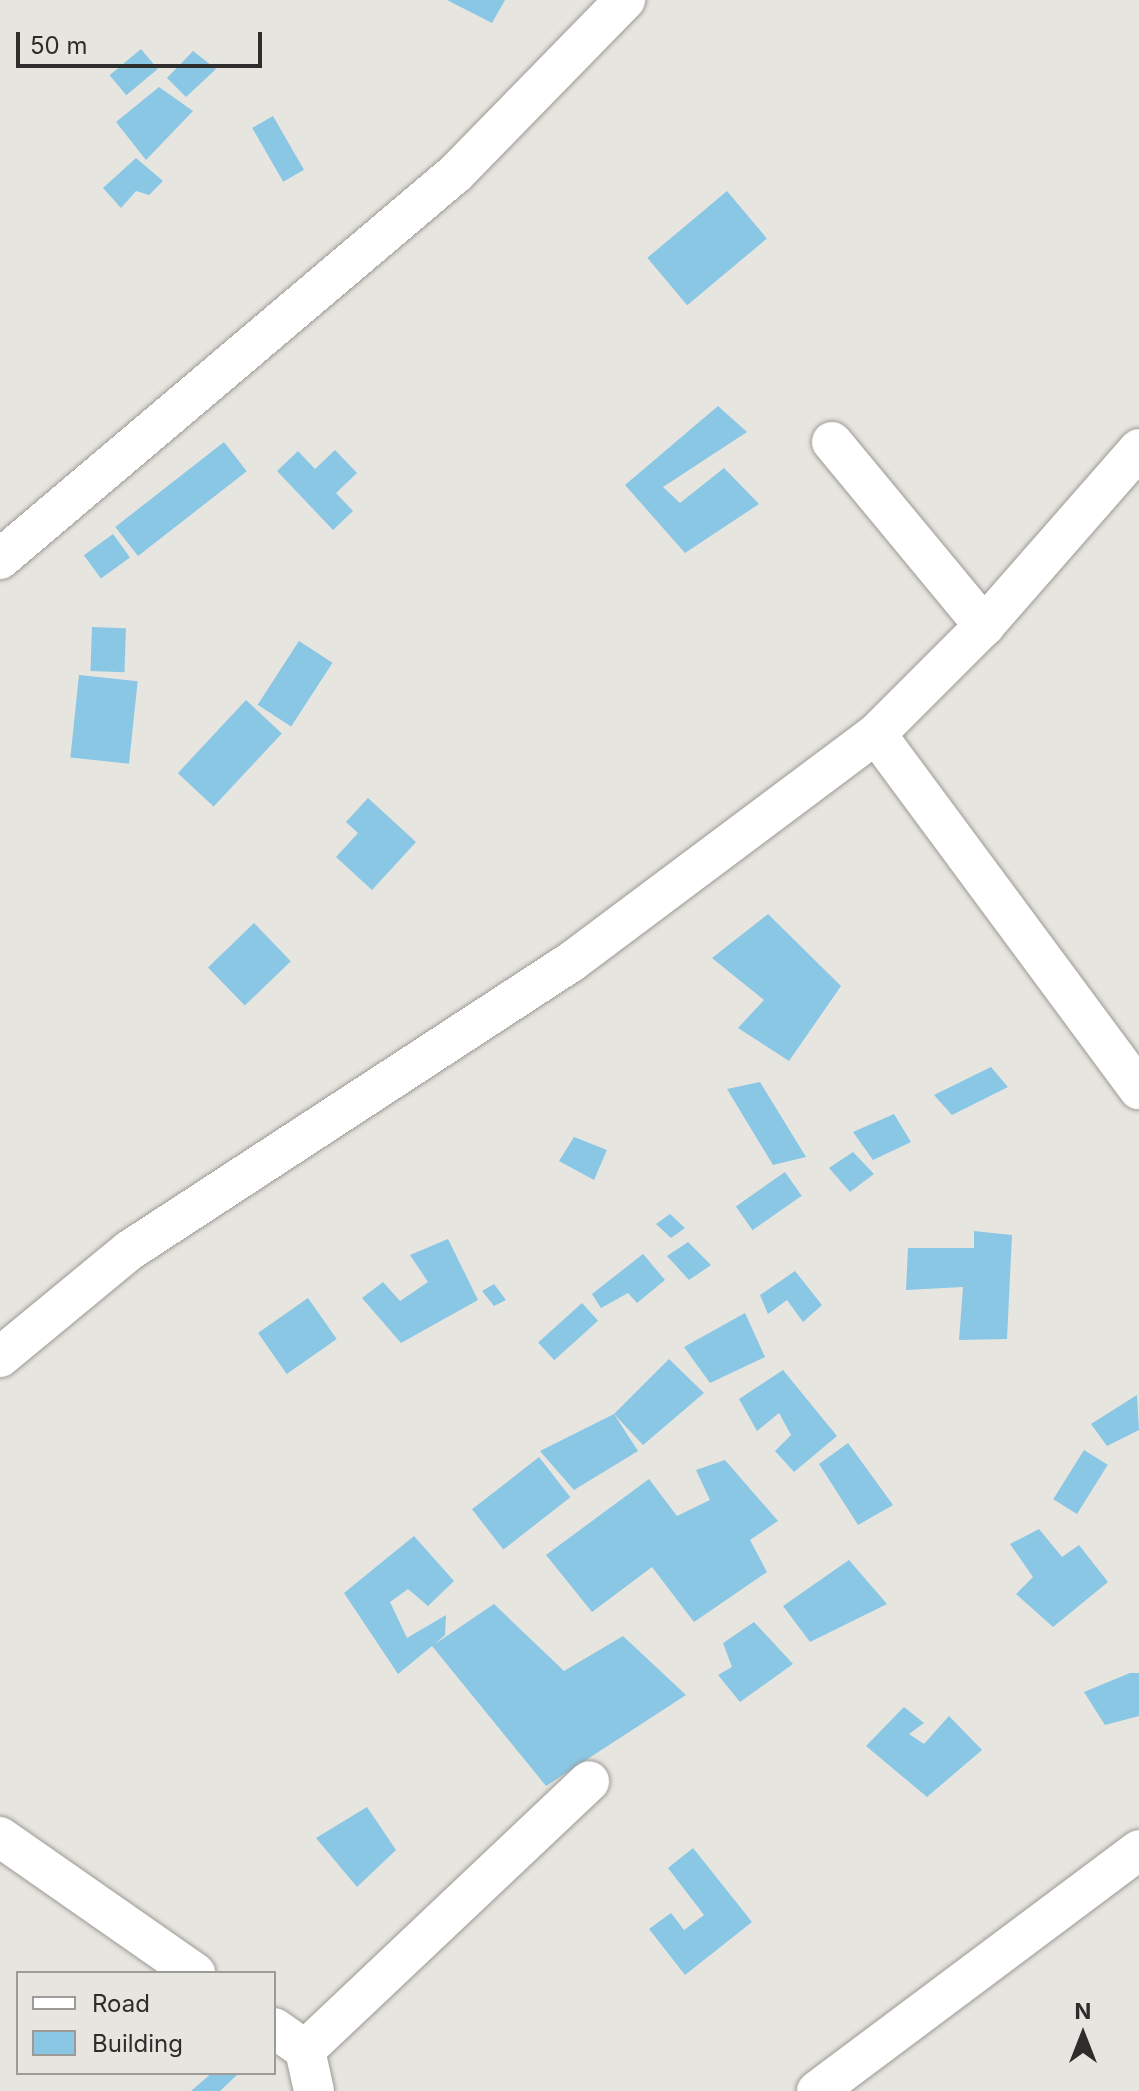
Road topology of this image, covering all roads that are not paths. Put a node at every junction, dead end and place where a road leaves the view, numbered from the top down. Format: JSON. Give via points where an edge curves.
{"nodes":[{"id":1,"x":625,"y":0,"type":"edge"},
{"id":2,"x":832,"y":442,"type":"dead end"},
{"id":3,"x":1139,"y":449,"type":"edge"},
{"id":4,"x":0,"y":559,"type":"edge"},
{"id":5,"x":984,"y":626,"type":"junction"},
{"id":6,"x":876,"y":734,"type":"junction"},
{"id":7,"x":1139,"y":1089,"type":"edge"},
{"id":8,"x":0,"y":1357,"type":"edge"},
{"id":9,"x":589,"y":1781,"type":"dead end"},
{"id":10,"x":0,"y":1837,"type":"edge"},
{"id":11,"x":1139,"y":1850,"type":"edge"},
{"id":12,"x":192,"y":1971,"type":"edge"},
{"id":13,"x":290,"y":2039,"type":"edge"},
{"id":14,"x":314,"y":2091,"type":"edge"},
{"id":15,"x":817,"y":2091,"type":"edge"}],
"edges":[{"from":1,"to":4,"type":"street","via":[[456,173]]},
{"from":2,"to":5,"type":"street"},
{"from":3,"to":5,"type":"street"},
{"from":5,"to":6,"type":"street"},
{"from":6,"to":7,"type":"street"},
{"from":6,"to":8,"type":"street","via":[[571,962],[130,1250]]},
{"from":9,"to":13,"type":"street"},
{"from":10,"to":12,"type":"street"},
{"from":11,"to":15,"type":"street"},
{"from":13,"to":14,"type":"street"}]}
